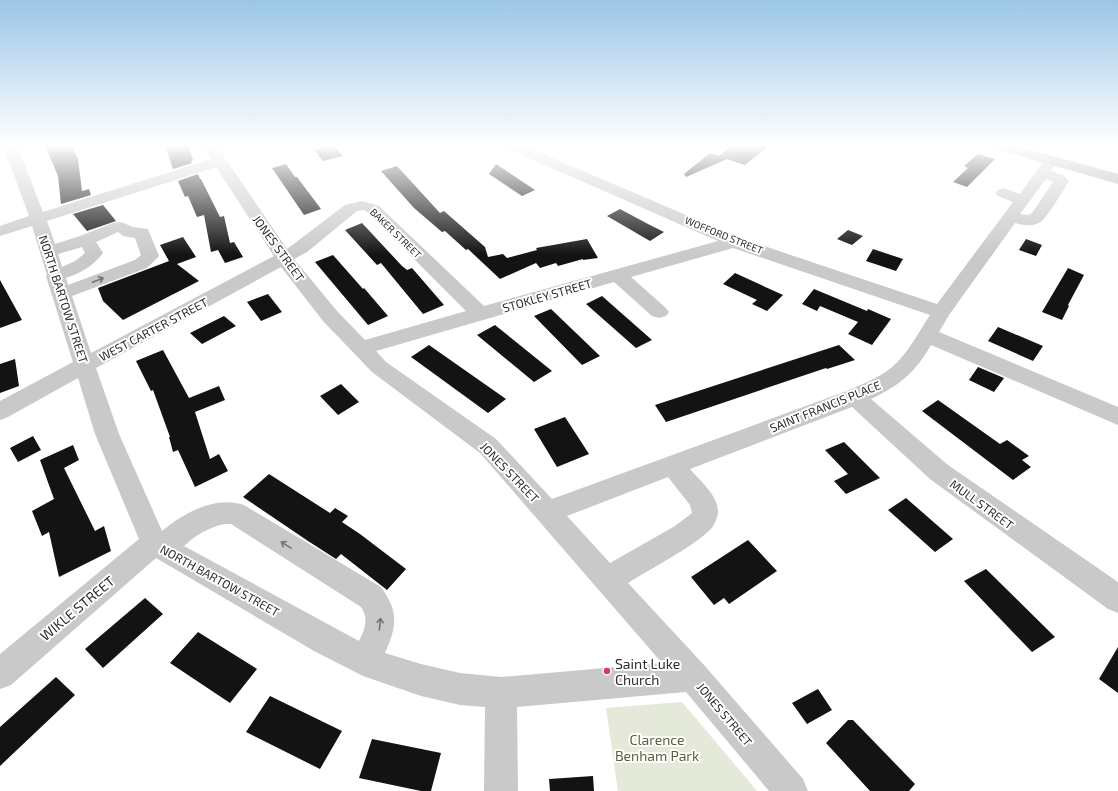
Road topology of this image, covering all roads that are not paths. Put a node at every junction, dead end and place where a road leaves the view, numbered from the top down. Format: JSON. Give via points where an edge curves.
{"nodes":[{"id":1,"x":24,"y":182,"type":"edge"},
{"id":2,"x":137,"y":182,"type":"edge"},
{"id":3,"x":233,"y":182,"type":"edge"},
{"id":4,"x":596,"y":182,"type":"edge"},
{"id":5,"x":1036,"y":182,"type":"edge"},
{"id":6,"x":1003,"y":194,"type":"dead end"},
{"id":7,"x":1017,"y":208,"type":"junction"},
{"id":8,"x":38,"y":219,"type":"junction"},
{"id":9,"x":0,"y":231,"type":"edge"},
{"id":10,"x":86,"y":240,"type":"junction"},
{"id":11,"x":734,"y":242,"type":"junction"},
{"id":12,"x":48,"y":252,"type":"junction"},
{"id":13,"x":284,"y":258,"type":"junction"},
{"id":14,"x":617,"y":275,"type":"junction"},
{"id":15,"x":58,"y":285,"type":"junction"},
{"id":16,"x":659,"y":312,"type":"dead end"},
{"id":17,"x":941,"y":312,"type":"junction"},
{"id":18,"x":480,"y":314,"type":"junction"},
{"id":19,"x":927,"y":335,"type":"junction"},
{"id":20,"x":360,"y":348,"type":"junction"},
{"id":21,"x":86,"y":365,"type":"junction"},
{"id":22,"x":855,"y":397,"type":"junction"},
{"id":23,"x":0,"y":411,"type":"edge"},
{"id":24,"x":1118,"y":416,"type":"edge"},
{"id":25,"x":673,"y":466,"type":"junction"},
{"id":26,"x":548,"y":512,"type":"junction"},
{"id":27,"x":158,"y":546,"type":"junction"},
{"id":28,"x":608,"y":580,"type":"junction"},
{"id":29,"x":1118,"y":599,"type":"edge"},
{"id":30,"x":365,"y":660,"type":"junction"},
{"id":31,"x":0,"y":674,"type":"edge"},
{"id":32,"x":693,"y":676,"type":"junction"},
{"id":33,"x":501,"y":693,"type":"junction"},
{"id":34,"x":501,"y":791,"type":"edge"},
{"id":35,"x":791,"y":791,"type":"edge"}],
"edges":[{"from":1,"to":8,"type":"street","name":"NORTH BARTOW STREET"},
{"from":2,"to":8,"type":"street"},
{"from":3,"to":13,"type":"street","name":"JONES STREET"},
{"from":4,"to":11,"type":"street","name":"WOFFORD STREET"},
{"from":5,"to":7,"type":"street","name":"SAINT FRANCIS PLACE"},
{"from":6,"to":7,"type":"street"},
{"from":7,"to":17,"type":"street","name":"SAINT FRANCIS PLACE"},
{"from":8,"to":9,"type":"street"},
{"from":8,"to":12,"type":"street","name":"NORTH BARTOW STREET"},
{"from":10,"to":12,"type":"street"},
{"from":10,"to":15,"type":"street","via":[[94,253],[89,260],[69,271]]},
{"from":15,"to":10,"type":"street","one_way":true,"via":[[141,264],[150,256],[142,233],[113,228]]},
{"from":11,"to":14,"type":"street","name":"STOKLEY STREET"},
{"from":11,"to":17,"type":"street","name":"WOFFORD STREET"},
{"from":12,"to":15,"type":"street","name":"NORTH BARTOW STREET"},
{"from":13,"to":18,"type":"street","name":"BAKER STREET","via":[[301,248],[351,208],[369,206]]},
{"from":13,"to":20,"type":"street","name":"JONES STREET","via":[[330,316]]},
{"from":13,"to":21,"type":"street","name":"WEST CARTER STREET"},
{"from":14,"to":16,"type":"street"},
{"from":14,"to":18,"type":"street","name":"STOKLEY STREET"},
{"from":15,"to":21,"type":"street","name":"NORTH BARTOW STREET"},
{"from":17,"to":19,"type":"street","name":"SAINT FRANCIS PLACE"},
{"from":18,"to":20,"type":"street","name":"STOKLEY STREET"},
{"from":19,"to":22,"type":"street","name":"SAINT FRANCIS PLACE","via":[[917,352],[899,373]]},
{"from":19,"to":24,"type":"street"},
{"from":20,"to":26,"type":"street","name":"JONES STREET","via":[[398,382],[488,446]]},
{"from":21,"to":23,"type":"street","name":"WEST CARTER STREET"},
{"from":21,"to":27,"type":"street","name":"NORTH BARTOW STREET","via":[[107,434]]},
{"from":22,"to":25,"type":"street","name":"SAINT FRANCIS PLACE"},
{"from":22,"to":29,"type":"street","name":"MULL STREET","via":[[938,472]]},
{"from":25,"to":26,"type":"street","name":"SAINT FRANCIS PLACE"},
{"from":25,"to":28,"type":"street","via":[[702,501],[705,512],[703,520]]},
{"from":26,"to":28,"type":"street","name":"JONES STREET"},
{"from":27,"to":30,"type":"street","name":"NORTH BARTOW STREET"},
{"from":30,"to":27,"type":"street","name":"WIKLE STREET","one_way":true,"via":[[380,627],[381,613],[371,597],[235,513],[226,512],[199,521]]},
{"from":27,"to":31,"type":"street","name":"WIKLE STREET"},
{"from":28,"to":32,"type":"street","name":"JONES STREET"},
{"from":30,"to":33,"type":"street","name":"NORTH BARTOW STREET","via":[[421,680],[460,689]]},
{"from":32,"to":33,"type":"street","name":"NORTH BARTOW STREET"},
{"from":32,"to":35,"type":"street","name":"JONES STREET"},
{"from":33,"to":34,"type":"street"}]}
